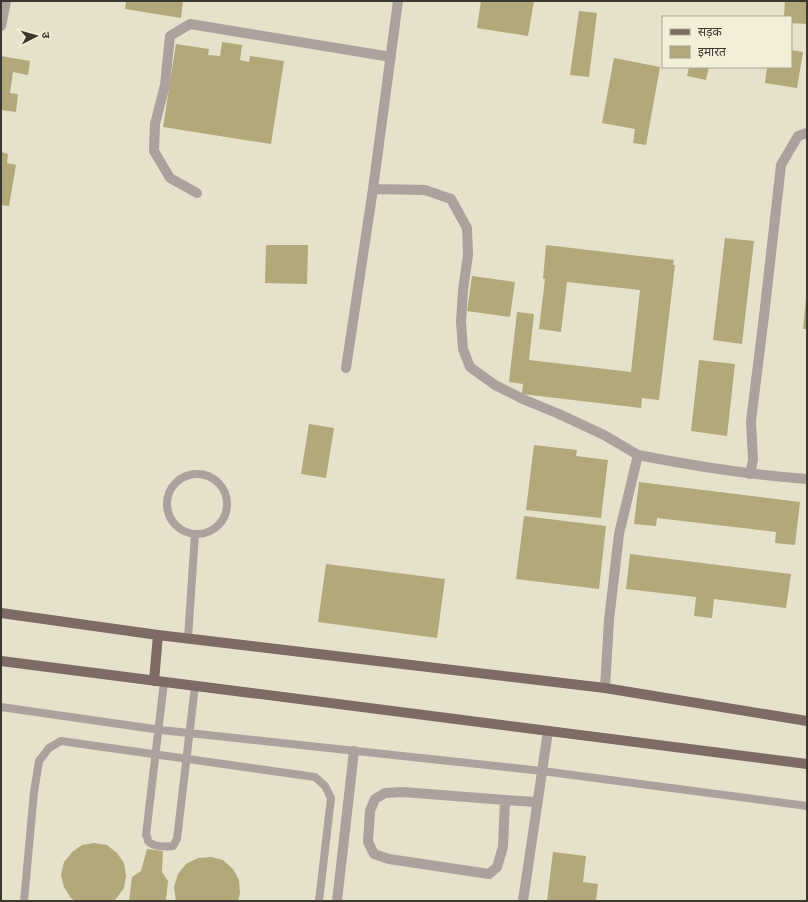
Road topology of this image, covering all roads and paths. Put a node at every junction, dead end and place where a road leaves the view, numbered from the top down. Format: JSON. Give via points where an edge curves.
{"nodes":[{"id":1,"x":6,"y":1,"type":"edge"},
{"id":2,"x":398,"y":1,"type":"edge"},
{"id":3,"x":1,"y":26,"type":"edge"},
{"id":4,"x":392,"y":57,"type":"junction"},
{"id":5,"x":807,"y":133,"type":"edge"},
{"id":6,"x":373,"y":189,"type":"junction"},
{"id":7,"x":197,"y":193,"type":"dead end"},
{"id":8,"x":346,"y":368,"type":"dead end"},
{"id":9,"x":638,"y":455,"type":"junction"},
{"id":10,"x":750,"y":474,"type":"junction"},
{"id":11,"x":807,"y":479,"type":"edge"},
{"id":12,"x":195,"y":534,"type":"junction"},
{"id":13,"x":1,"y":613,"type":"edge"},
{"id":14,"x":158,"y":635,"type":"junction"},
{"id":15,"x":188,"y":638,"type":"junction"},
{"id":16,"x":1,"y":661,"type":"edge"},
{"id":17,"x":159,"y":681,"type":"junction"},
{"id":18,"x":195,"y":686,"type":"junction"},
{"id":19,"x":605,"y":688,"type":"junction"},
{"id":20,"x":1,"y":707,"type":"edge"},
{"id":21,"x":807,"y":721,"type":"edge"},
{"id":22,"x":158,"y":730,"type":"junction"},
{"id":23,"x":548,"y":731,"type":"junction"},
{"id":24,"x":190,"y":733,"type":"junction"},
{"id":25,"x":354,"y":751,"type":"junction"},
{"id":26,"x":156,"y":755,"type":"junction"},
{"id":27,"x":187,"y":759,"type":"junction"},
{"id":28,"x":807,"y":764,"type":"edge"},
{"id":29,"x":542,"y":771,"type":"junction"},
{"id":30,"x":505,"y":800,"type":"junction"},
{"id":31,"x":537,"y":802,"type":"junction"},
{"id":32,"x":807,"y":806,"type":"edge"},
{"id":33,"x":24,"y":901,"type":"edge"},
{"id":34,"x":319,"y":901,"type":"edge"},
{"id":35,"x":337,"y":901,"type":"edge"},
{"id":36,"x":523,"y":901,"type":"edge"}],
"edges":[{"from":1,"to":3,"type":"street"},
{"from":2,"to":4,"type":"street"},
{"from":4,"to":6,"type":"street"},
{"from":4,"to":7,"type":"street","via":[[190,24],[170,36],[154,151],[170,178]]},
{"from":5,"to":10,"type":"street","via":[[798,136],[781,166],[751,421],[753,460]]},
{"from":6,"to":8,"type":"street"},
{"from":6,"to":9,"type":"street","via":[[425,190],[451,199],[467,228],[468,255],[463,290],[462,349],[470,367],[495,385],[604,434]]},
{"from":9,"to":10,"type":"street"},
{"from":9,"to":19,"type":"street","via":[[618,534]]},
{"from":10,"to":11,"type":"street"},
{"from":12,"to":12,"type":"lane","via":[[177,526],[171,519],[168,500],[170,491],[183,477],[201,474],[211,476],[219,482],[228,501],[222,521],[215,529]]},
{"from":12,"to":15,"type":"lane"},
{"from":13,"to":14,"type":"main road"},
{"from":14,"to":15,"type":"main road"},
{"from":14,"to":17,"type":"main road"},
{"from":15,"to":19,"type":"main road"},
{"from":16,"to":17,"type":"main road"},
{"from":17,"to":18,"type":"main road"},
{"from":17,"to":22,"type":"lane"},
{"from":18,"to":23,"type":"main road"},
{"from":18,"to":24,"type":"lane"},
{"from":19,"to":21,"type":"main road"},
{"from":20,"to":22,"type":"lane"},
{"from":22,"to":24,"type":"lane"},
{"from":22,"to":26,"type":"lane"},
{"from":23,"to":28,"type":"main road"},
{"from":23,"to":29,"type":"street"},
{"from":24,"to":25,"type":"lane"},
{"from":24,"to":27,"type":"lane"},
{"from":25,"to":29,"type":"lane"},
{"from":25,"to":35,"type":"street"},
{"from":26,"to":27,"type":"lane"},
{"from":26,"to":27,"type":"lane","via":[[146,835],[153,845],[168,847],[173,846],[177,839]]},
{"from":26,"to":33,"type":"lane","via":[[61,741],[49,748],[39,761]]},
{"from":27,"to":34,"type":"lane","via":[[315,777],[325,786],[331,798]]},
{"from":29,"to":31,"type":"street"},
{"from":29,"to":32,"type":"lane"},
{"from":30,"to":30,"type":"street","via":[[403,792],[385,794],[375,799],[370,811],[368,842],[374,854],[389,859],[489,874],[497,867],[503,847]]},
{"from":30,"to":31,"type":"street"},
{"from":31,"to":36,"type":"street"}]}
